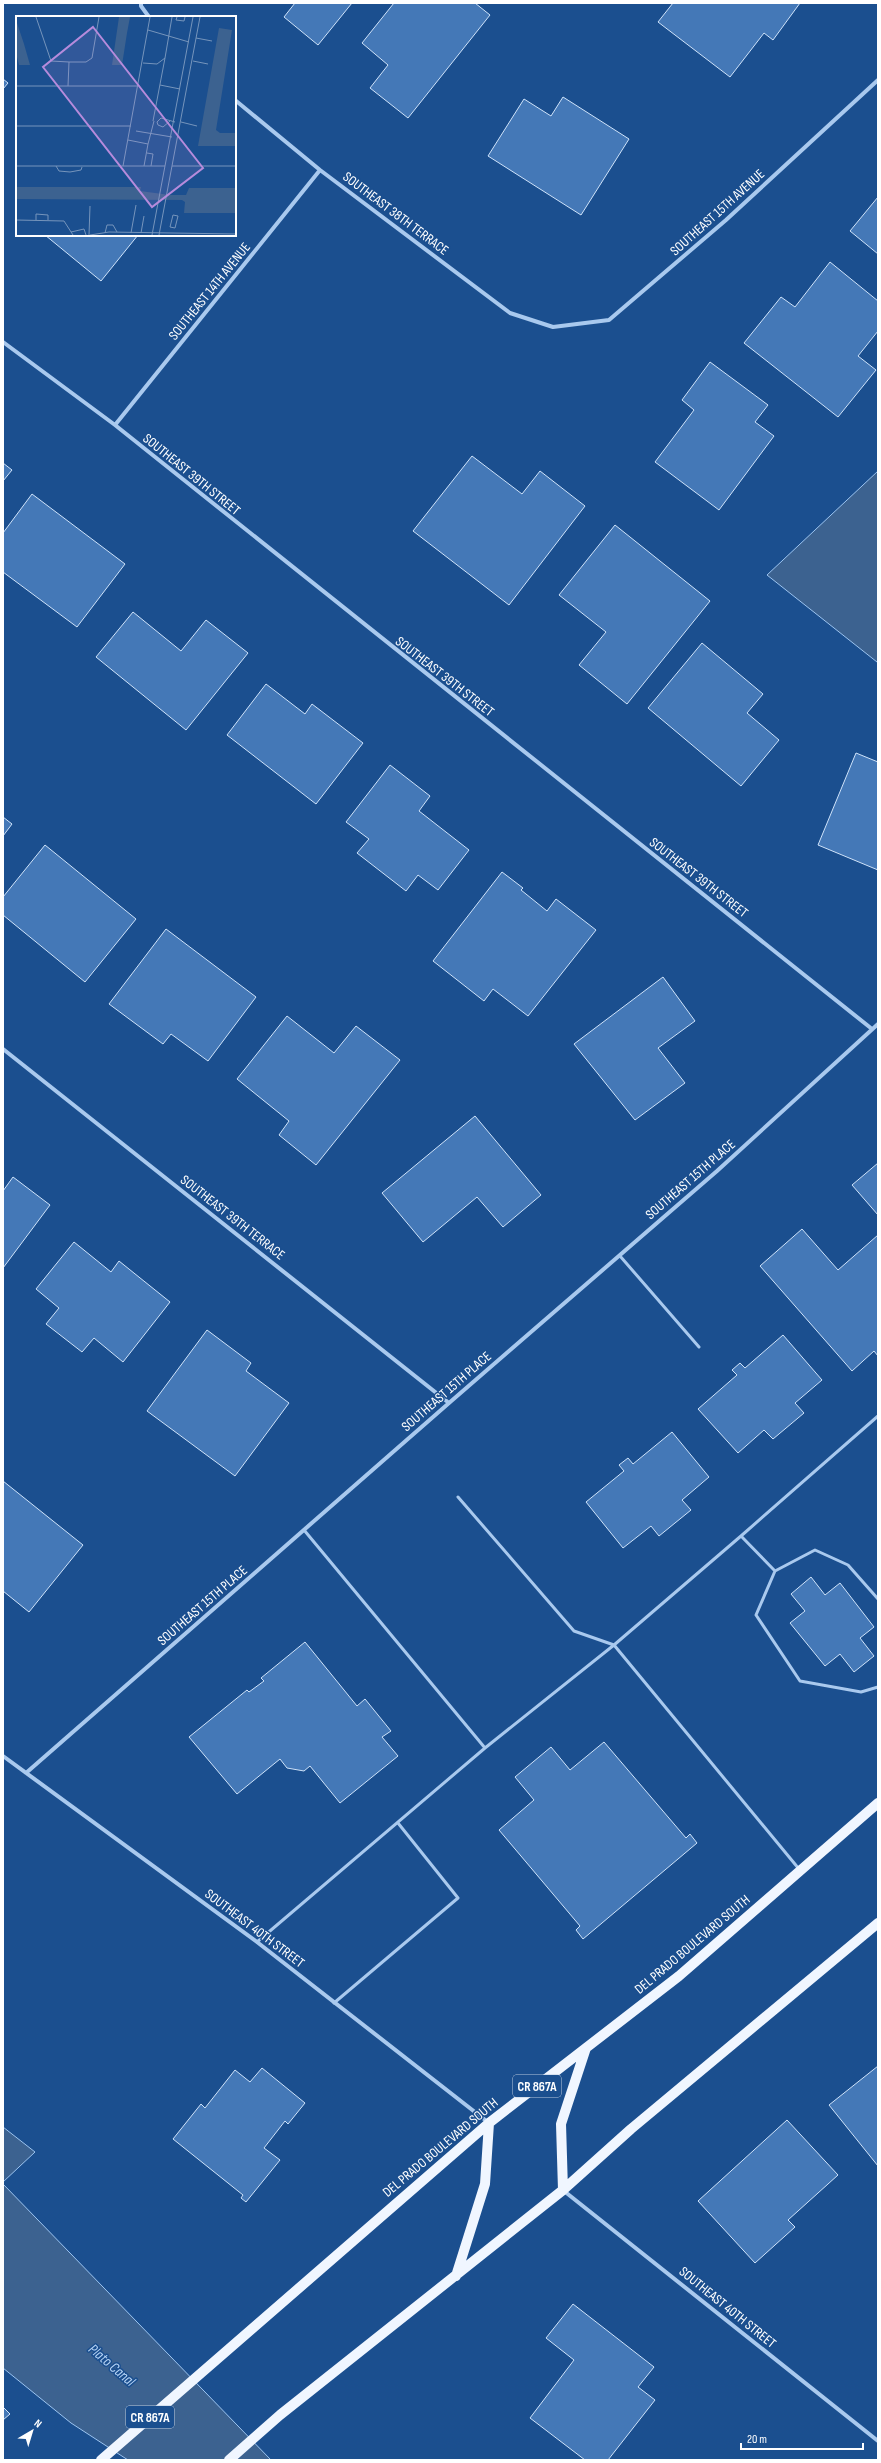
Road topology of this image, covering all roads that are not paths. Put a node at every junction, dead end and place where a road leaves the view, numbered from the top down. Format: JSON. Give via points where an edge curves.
{"nodes":[{"id":1,"x":141,"y":5,"type":"edge"},
{"id":2,"x":148,"y":16,"type":"edge"},
{"id":3,"x":878,"y":80,"type":"edge"},
{"id":4,"x":236,"y":101,"type":"edge"},
{"id":5,"x":320,"y":170,"type":"junction"},
{"id":6,"x":553,"y":327,"type":"joint"},
{"id":7,"x":3,"y":342,"type":"edge"},
{"id":8,"x":115,"y":425,"type":"junction"},
{"id":9,"x":878,"y":1024,"type":"edge"},
{"id":10,"x":872,"y":1029,"type":"junction"},
{"id":11,"x":3,"y":1049,"type":"edge"},
{"id":12,"x":620,"y":1256,"type":"junction"},
{"id":13,"x":699,"y":1347,"type":"dead end"},
{"id":14,"x":449,"y":1403,"type":"junction"},
{"id":15,"x":878,"y":1416,"type":"edge"},
{"id":16,"x":458,"y":1497,"type":"dead end"},
{"id":17,"x":304,"y":1530,"type":"junction"},
{"id":18,"x":742,"y":1536,"type":"junction"},
{"id":19,"x":775,"y":1571,"type":"junction"},
{"id":20,"x":878,"y":1599,"type":"edge"},
{"id":21,"x":614,"y":1645,"type":"junction"},
{"id":22,"x":878,"y":1687,"type":"edge"},
{"id":23,"x":485,"y":1748,"type":"junction"},
{"id":24,"x":3,"y":1756,"type":"edge"},
{"id":25,"x":26,"y":1773,"type":"junction"},
{"id":26,"x":878,"y":1803,"type":"edge"},
{"id":27,"x":398,"y":1823,"type":"junction"},
{"id":28,"x":800,"y":1870,"type":"junction"},
{"id":29,"x":878,"y":1923,"type":"edge"},
{"id":30,"x":257,"y":1942,"type":"junction"},
{"id":31,"x":334,"y":2003,"type":"junction"},
{"id":32,"x":586,"y":2048,"type":"junction"},
{"id":33,"x":489,"y":2123,"type":"junction"},
{"id":34,"x":563,"y":2190,"type":"junction"},
{"id":35,"x":456,"y":2276,"type":"junction"},
{"id":36,"x":878,"y":2441,"type":"edge"},
{"id":37,"x":101,"y":2460,"type":"edge"},
{"id":38,"x":229,"y":2460,"type":"edge"}],
"edges":[{"from":1,"to":2,"type":"street"},
{"from":3,"to":6,"type":"street","name":"SOUTHEAST 15TH AVENUE","via":[[726,220],[609,320]]},
{"from":4,"to":5,"type":"street","name":"SOUTHEAST 38TH TERRACE"},
{"from":5,"to":6,"type":"street","name":"SOUTHEAST 38TH TERRACE","via":[[510,313]]},
{"from":5,"to":8,"type":"street","name":"SOUTHEAST 14TH AVENUE"},
{"from":7,"to":8,"type":"street","name":"SOUTHEAST 39TH STREET"},
{"from":8,"to":10,"type":"street","name":"SOUTHEAST 39TH STREET"},
{"from":9,"to":10,"type":"street","name":"SOUTHEAST 15TH PLACE"},
{"from":10,"to":12,"type":"street","name":"SOUTHEAST 15TH PLACE","via":[[717,1172]]},
{"from":11,"to":14,"type":"street","name":"SOUTHEAST 39TH TERRACE"},
{"from":12,"to":13,"type":"lane"},
{"from":12,"to":14,"type":"street","name":"SOUTHEAST 15TH PLACE"},
{"from":14,"to":17,"type":"street","name":"SOUTHEAST 15TH PLACE"},
{"from":15,"to":18,"type":"lane"},
{"from":16,"to":21,"type":"lane","via":[[574,1631]]},
{"from":17,"to":23,"type":"lane"},
{"from":17,"to":25,"type":"street","name":"SOUTHEAST 15TH PLACE"},
{"from":18,"to":19,"type":"lane"},
{"from":18,"to":21,"type":"lane"},
{"from":19,"to":20,"type":"lane","via":[[815,1550],[848,1565]]},
{"from":19,"to":22,"type":"lane","via":[[756,1615],[800,1681],[861,1692]]},
{"from":21,"to":23,"type":"lane"},
{"from":21,"to":28,"type":"lane"},
{"from":23,"to":27,"type":"lane"},
{"from":24,"to":25,"type":"street","name":"SOUTHEAST 40TH STREET"},
{"from":25,"to":30,"type":"street","name":"SOUTHEAST 40TH STREET"},
{"from":26,"to":28,"type":"main road","name":"DEL PRADO BOULEVARD SOUTH","number":"CR 867A"},
{"from":27,"to":30,"type":"lane"},
{"from":27,"to":31,"type":"lane","via":[[458,1898]]},
{"from":28,"to":32,"type":"main road","name":"DEL PRADO BOULEVARD SOUTH","number":"CR 867A","via":[[679,1976]]},
{"from":29,"to":34,"type":"main road"},
{"from":30,"to":31,"type":"street","name":"SOUTHEAST 40TH STREET"},
{"from":31,"to":33,"type":"street","name":"SOUTHEAST 40TH STREET"},
{"from":32,"to":33,"type":"main road","name":"DEL PRADO BOULEVARD SOUTH","number":"CR 867A"},
{"from":32,"to":34,"type":"main road","via":[[561,2124]]},
{"from":33,"to":35,"type":"main road","via":[[485,2184]]},
{"from":33,"to":37,"type":"main road","name":"DEL PRADO BOULEVARD SOUTH","number":"CR 867A"},
{"from":34,"to":35,"type":"main road"},
{"from":34,"to":36,"type":"street","name":"SOUTHEAST 40TH STREET"},
{"from":35,"to":38,"type":"main road"}]}
